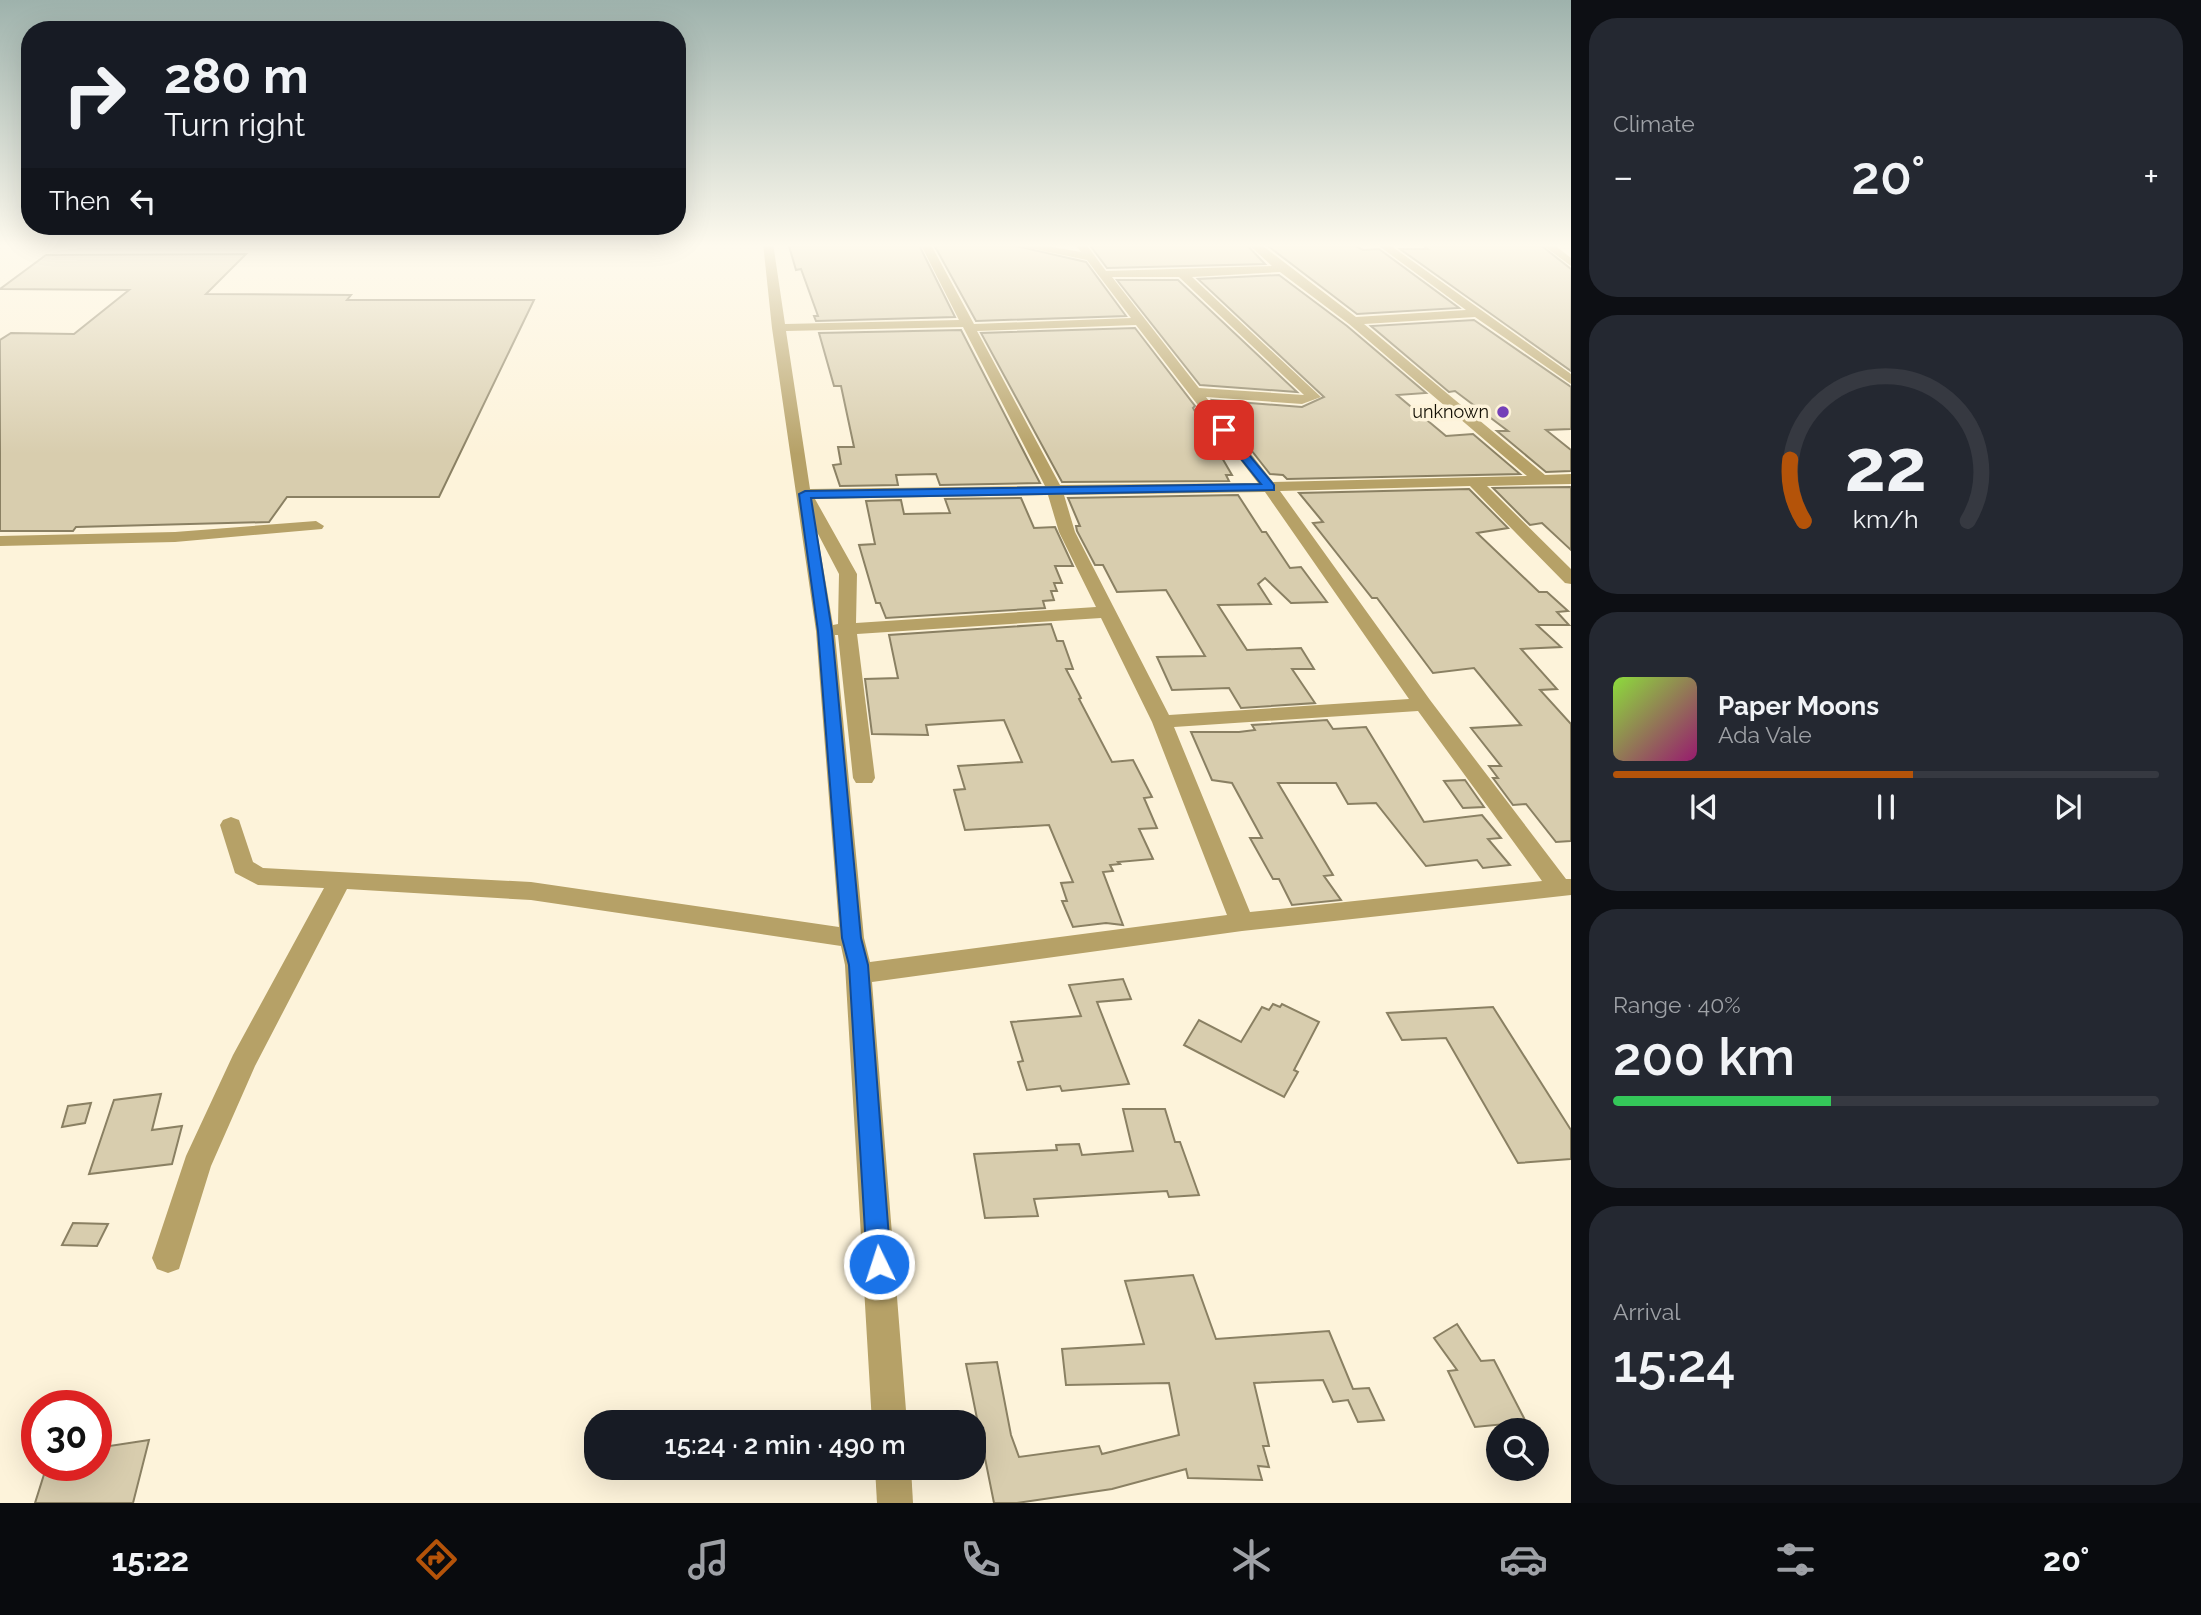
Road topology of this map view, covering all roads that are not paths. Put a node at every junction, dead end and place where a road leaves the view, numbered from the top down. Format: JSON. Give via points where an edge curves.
{"nodes":[{"id":1,"x":776,"y":313,"type":"edge"},
{"id":2,"x":960,"y":313,"type":"edge"},
{"id":3,"x":1133,"y":313,"type":"edge"},
{"id":4,"x":1224,"y":313,"type":"edge"},
{"id":5,"x":1342,"y":313,"type":"edge"},
{"id":6,"x":1476,"y":313,"type":"edge"},
{"id":7,"x":1478,"y":313,"type":"edge"},
{"id":8,"x":1139,"y":321,"type":"junction"},
{"id":9,"x":1353,"y":321,"type":"junction"},
{"id":10,"x":967,"y":326,"type":"junction"},
{"id":11,"x":778,"y":328,"type":"junction"},
{"id":12,"x":1571,"y":380,"type":"edge"},
{"id":13,"x":1193,"y":392,"type":"junction"},
{"id":14,"x":1540,"y":479,"type":"junction"},
{"id":15,"x":1571,"y":479,"type":"edge"},
{"id":16,"x":1472,"y":480,"type":"junction"},
{"id":17,"x":1269,"y":487,"type":"junction"},
{"id":18,"x":1055,"y":491,"type":"junction"},
{"id":19,"x":805,"y":494,"type":"junction"},
{"id":20,"x":316,"y":526,"type":"dead end"},
{"id":21,"x":0,"y":541,"type":"edge"},
{"id":22,"x":1571,"y":579,"type":"edge"},
{"id":23,"x":1105,"y":612,"type":"junction"},
{"id":24,"x":836,"y":630,"type":"junction"},
{"id":25,"x":1423,"y":704,"type":"junction"},
{"id":26,"x":1163,"y":722,"type":"junction"},
{"id":27,"x":864,"y":778,"type":"dead end"},
{"id":28,"x":231,"y":825,"type":"dead end"},
{"id":29,"x":340,"y":880,"type":"junction"},
{"id":30,"x":1566,"y":887,"type":"edge"},
{"id":31,"x":1242,"y":922,"type":"junction"},
{"id":32,"x":852,"y":938,"type":"junction"},
{"id":33,"x":859,"y":974,"type":"junction"},
{"id":34,"x":167,"y":1258,"type":"dead end"},
{"id":35,"x":889,"y":1410,"type":"edge"},
{"id":36,"x":894,"y":1480,"type":"edge"},
{"id":37,"x":895,"y":1503,"type":"edge"}],
"edges":[{"from":1,"to":11,"type":"street"},
{"from":2,"to":10,"type":"street"},
{"from":3,"to":8,"type":"street"},
{"from":4,"to":13,"type":"street","via":[[1314,397],[1287,400]]},
{"from":5,"to":9,"type":"street"},
{"from":6,"to":9,"type":"street"},
{"from":7,"to":12,"type":"street"},
{"from":8,"to":10,"type":"street"},
{"from":8,"to":13,"type":"street"},
{"from":9,"to":14,"type":"street"},
{"from":10,"to":11,"type":"street"},
{"from":10,"to":18,"type":"street"},
{"from":11,"to":19,"type":"street"},
{"from":13,"to":17,"type":"street"},
{"from":14,"to":15,"type":"street"},
{"from":14,"to":16,"type":"street"},
{"from":16,"to":17,"type":"street"},
{"from":16,"to":22,"type":"street"},
{"from":17,"to":18,"type":"street"},
{"from":17,"to":25,"type":"street"},
{"from":18,"to":19,"type":"street"},
{"from":18,"to":23,"type":"street","via":[[1067,532]]},
{"from":19,"to":24,"type":"street"},
{"from":19,"to":24,"type":"street","via":[[848,574]]},
{"from":20,"to":21,"type":"street","via":[[175,537]]},
{"from":23,"to":24,"type":"street"},
{"from":23,"to":26,"type":"street"},
{"from":24,"to":27,"type":"street"},
{"from":24,"to":32,"type":"street"},
{"from":25,"to":26,"type":"street"},
{"from":25,"to":30,"type":"street"},
{"from":26,"to":31,"type":"street"},
{"from":28,"to":29,"type":"street","via":[[243,867],[258,876]]},
{"from":29,"to":32,"type":"street","via":[[531,891]]},
{"from":29,"to":34,"type":"street","via":[[196,1166]]},
{"from":30,"to":31,"type":"street"},
{"from":31,"to":33,"type":"street"},
{"from":32,"to":33,"type":"street"},
{"from":33,"to":35,"type":"street"},
{"from":36,"to":37,"type":"street"}]}
